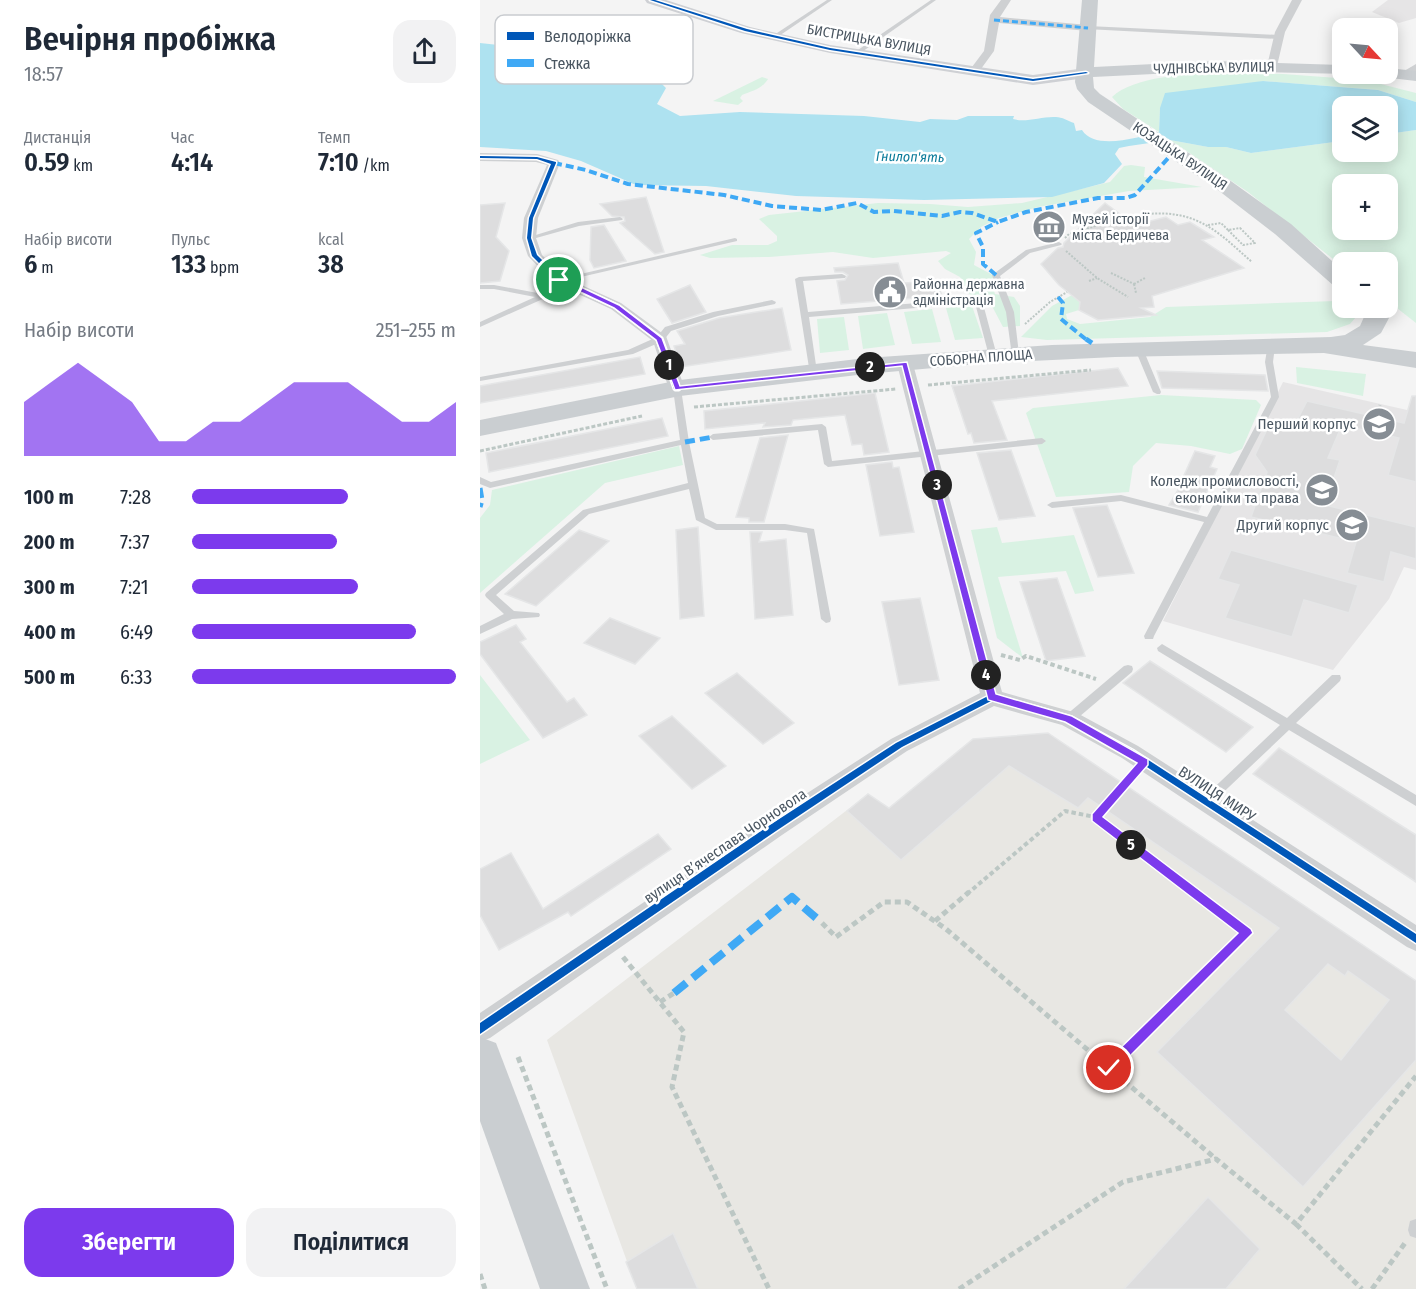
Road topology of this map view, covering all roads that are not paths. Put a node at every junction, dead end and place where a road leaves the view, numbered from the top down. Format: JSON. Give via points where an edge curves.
{"nodes":[{"id":1,"x":830,"y":0,"type":"edge"},
{"id":2,"x":934,"y":0,"type":"edge"},
{"id":3,"x":1006,"y":0,"type":"edge"},
{"id":4,"x":1090,"y":0,"type":"edge"},
{"id":5,"x":1297,"y":0,"type":"edge"},
{"id":6,"x":664,"y":1,"type":"edge"},
{"id":7,"x":994,"y":20,"type":"junction"},
{"id":8,"x":1088,"y":28,"type":"junction"},
{"id":9,"x":774,"y":37,"type":"junction"},
{"id":10,"x":1279,"y":37,"type":"junction"},
{"id":11,"x":1086,"y":50,"type":"junction"},
{"id":12,"x":857,"y":53,"type":"junction"},
{"id":13,"x":1272,"y":66,"type":"junction"},
{"id":14,"x":1138,"y":69,"type":"junction"},
{"id":15,"x":1332,"y":69,"type":"edge"},
{"id":16,"x":974,"y":71,"type":"junction"},
{"id":17,"x":1086,"y":73,"type":"junction"},
{"id":18,"x":1033,"y":80,"type":"junction"},
{"id":19,"x":1094,"y":98,"type":"junction"},
{"id":20,"x":482,"y":160,"type":"edge"},
{"id":21,"x":620,"y":219,"type":"dead end"},
{"id":22,"x":529,"y":238,"type":"junction"},
{"id":23,"x":735,"y":240,"type":"dead end"},
{"id":24,"x":1059,"y":244,"type":"road end"},
{"id":25,"x":1332,"y":272,"type":"edge"},
{"id":26,"x":842,"y":276,"type":"dead end"},
{"id":27,"x":559,"y":280,"type":"junction"},
{"id":28,"x":480,"y":287,"type":"edge"},
{"id":29,"x":581,"y":291,"type":"junction"},
{"id":30,"x":543,"y":296,"type":"junction"},
{"id":31,"x":772,"y":302,"type":"dead end"},
{"id":32,"x":805,"y":315,"type":"junction"},
{"id":33,"x":1377,"y":318,"type":"edge"},
{"id":34,"x":1384,"y":318,"type":"edge"},
{"id":35,"x":480,"y":325,"type":"edge"},
{"id":36,"x":660,"y":339,"type":"junction"},
{"id":37,"x":1271,"y":346,"type":"junction"},
{"id":38,"x":1307,"y":346,"type":"junction"},
{"id":39,"x":1416,"y":348,"type":"edge"},
{"id":40,"x":1139,"y":349,"type":"junction"},
{"id":41,"x":1007,"y":350,"type":"junction"},
{"id":42,"x":1416,"y":360,"type":"edge"},
{"id":43,"x":813,"y":372,"type":"junction"},
{"id":44,"x":905,"y":376,"type":"junction"},
{"id":45,"x":480,"y":379,"type":"edge"},
{"id":46,"x":1157,"y":392,"type":"dead end"},
{"id":47,"x":679,"y":398,"type":"junction"},
{"id":48,"x":480,"y":428,"type":"edge"},
{"id":49,"x":713,"y":437,"type":"dead end"},
{"id":50,"x":1042,"y":441,"type":"dead end"},
{"id":51,"x":685,"y":442,"type":"junction"},
{"id":52,"x":928,"y":453,"type":"junction"},
{"id":53,"x":480,"y":480,"type":"edge"},
{"id":54,"x":693,"y":485,"type":"junction"},
{"id":55,"x":1052,"y":505,"type":"dead end"},
{"id":56,"x":1210,"y":521,"type":"junction"},
{"id":57,"x":511,"y":615,"type":"junction"},
{"id":58,"x":535,"y":615,"type":"dead end"},
{"id":59,"x":826,"y":619,"type":"dead end"},
{"id":60,"x":480,"y":630,"type":"edge"},
{"id":61,"x":1149,"y":636,"type":"dead end"},
{"id":62,"x":1162,"y":648,"type":"dead end"},
{"id":63,"x":1128,"y":669,"type":"dead end"},
{"id":64,"x":1336,"y":678,"type":"dead end"},
{"id":65,"x":992,"y":697,"type":"junction"},
{"id":66,"x":1068,"y":719,"type":"junction"},
{"id":67,"x":1288,"y":723,"type":"junction"},
{"id":68,"x":1416,"y":801,"type":"edge"},
{"id":69,"x":1206,"y":802,"type":"junction"},
{"id":70,"x":1416,"y":939,"type":"edge"},
{"id":71,"x":480,"y":1029,"type":"edge"},
{"id":72,"x":499,"y":1058,"type":"edge"},
{"id":73,"x":565,"y":1289,"type":"edge"}],
"edges":[{"from":1,"to":9,"type":"lane"},
{"from":2,"to":12,"type":"lane"},
{"from":3,"to":7,"type":"street"},
{"from":4,"to":8,"type":"main road"},
{"from":5,"to":10,"type":"street"},
{"from":6,"to":9,"type":"street","name":"БИСТРИЦЬКА ВУЛИЦЯ"},
{"from":7,"to":8,"type":"street"},
{"from":7,"to":16,"type":"street","via":[[989,51]]},
{"from":8,"to":10,"type":"lane"},
{"from":8,"to":11,"type":"main road"},
{"from":9,"to":12,"type":"street","name":"БИСТРИЦЬКА ВУЛИЦЯ"},
{"from":10,"to":13,"type":"street"},
{"from":11,"to":14,"type":"main road","via":[[1098,62]]},
{"from":11,"to":17,"type":"main road"},
{"from":12,"to":16,"type":"street","name":"БИСТРИЦЬКА ВУЛИЦЯ"},
{"from":13,"to":14,"type":"main road","name":"ЧУДНІВСЬКА ВУЛИЦЯ"},
{"from":13,"to":15,"type":"main road","name":"ЧУДНІВСЬКА ВУЛИЦЯ"},
{"from":14,"to":17,"type":"main road","name":"ЧУДНІВСЬКА ВУЛИЦЯ"},
{"from":16,"to":18,"type":"street","name":"БИСТРИЦЬКА ВУЛИЦЯ"},
{"from":17,"to":18,"type":"street","name":"БИСТРИЦЬКА ВУЛИЦЯ"},
{"from":17,"to":19,"type":"main road","via":[[1086,89]]},
{"from":18,"to":19,"type":"street","via":[[1065,86]]},
{"from":19,"to":25,"type":"main road","name":"КОЗАЦЬКА ВУЛИЦЯ","via":[[1221,183]]},
{"from":20,"to":22,"type":"street","via":[[537,158],[554,163],[531,218]]},
{"from":21,"to":22,"type":"lane","via":[[578,224]]},
{"from":22,"to":27,"type":"street","via":[[535,256]]},
{"from":23,"to":27,"type":"lane"},
{"from":24,"to":41,"type":"lane","via":[[1028,250],[996,275],[1010,312]]},
{"from":26,"to":32,"type":"lane","via":[[798,279]]},
{"from":27,"to":29,"type":"street"},
{"from":28,"to":30,"type":"lane"},
{"from":29,"to":30,"type":"lane"},
{"from":29,"to":36,"type":"street","via":[[616,306]]},
{"from":30,"to":35,"type":"lane"},
{"from":31,"to":36,"type":"lane","via":[[716,314],[668,330]]},
{"from":32,"to":41,"type":"lane","via":[[978,300]]},
{"from":32,"to":43,"type":"lane"},
{"from":33,"to":38,"type":"main road","name":"СОБОРНА ПЛОЩА","via":[[1375,326],[1347,342]]},
{"from":34,"to":39,"type":"main road"},
{"from":36,"to":45,"type":"lane","via":[[630,351]]},
{"from":36,"to":47,"type":"street"},
{"from":37,"to":38,"type":"main road","name":"СОБОРНА ПЛОЩА"},
{"from":37,"to":40,"type":"main road","name":"СОБОРНА ПЛОЩА"},
{"from":37,"to":56,"type":"lane","via":[[1269,362],[1275,397]]},
{"from":38,"to":42,"type":"main road","name":"СОБОРНА ПЛОЩА"},
{"from":40,"to":41,"type":"main road","name":"СОБОРНА ПЛОЩА"},
{"from":40,"to":46,"type":"lane"},
{"from":41,"to":44,"type":"main road","name":"СОБОРНА ПЛОЩА"},
{"from":43,"to":44,"type":"main road","name":"СОБОРНА ПЛОЩА"},
{"from":43,"to":47,"type":"main road","name":"СОБОРНА ПЛОЩА"},
{"from":44,"to":52,"type":"street"},
{"from":47,"to":48,"type":"main road","name":"СОБОРНА ПЛОЩА"},
{"from":47,"to":51,"type":"lane"},
{"from":49,"to":52,"type":"lane","via":[[822,427],[828,464]]},
{"from":50,"to":52,"type":"lane"},
{"from":51,"to":53,"type":"lane","via":[[490,485]]},
{"from":51,"to":54,"type":"lane"},
{"from":52,"to":65,"type":"street"},
{"from":54,"to":57,"type":"lane","via":[[586,512],[490,595]]},
{"from":54,"to":59,"type":"lane","via":[[701,520],[716,527],[811,531]]},
{"from":55,"to":56,"type":"lane","via":[[1121,498]]},
{"from":56,"to":61,"type":"lane"},
{"from":57,"to":58,"type":"lane"},
{"from":57,"to":60,"type":"lane"},
{"from":62,"to":67,"type":"lane"},
{"from":63,"to":66,"type":"lane"},
{"from":64,"to":67,"type":"lane"},
{"from":65,"to":66,"type":"street","name":"ВУЛИЦЯ МИРУ"},
{"from":65,"to":71,"type":"street","name":"вулиця Вʼячеслава Чорновола","via":[[899,745]]},
{"from":66,"to":69,"type":"street","name":"ВУЛИЦЯ МИРУ"},
{"from":67,"to":68,"type":"lane"},
{"from":67,"to":69,"type":"lane"},
{"from":69,"to":70,"type":"street","name":"ВУЛИЦЯ МИРУ"},
{"from":72,"to":73,"type":"main road"}]}
